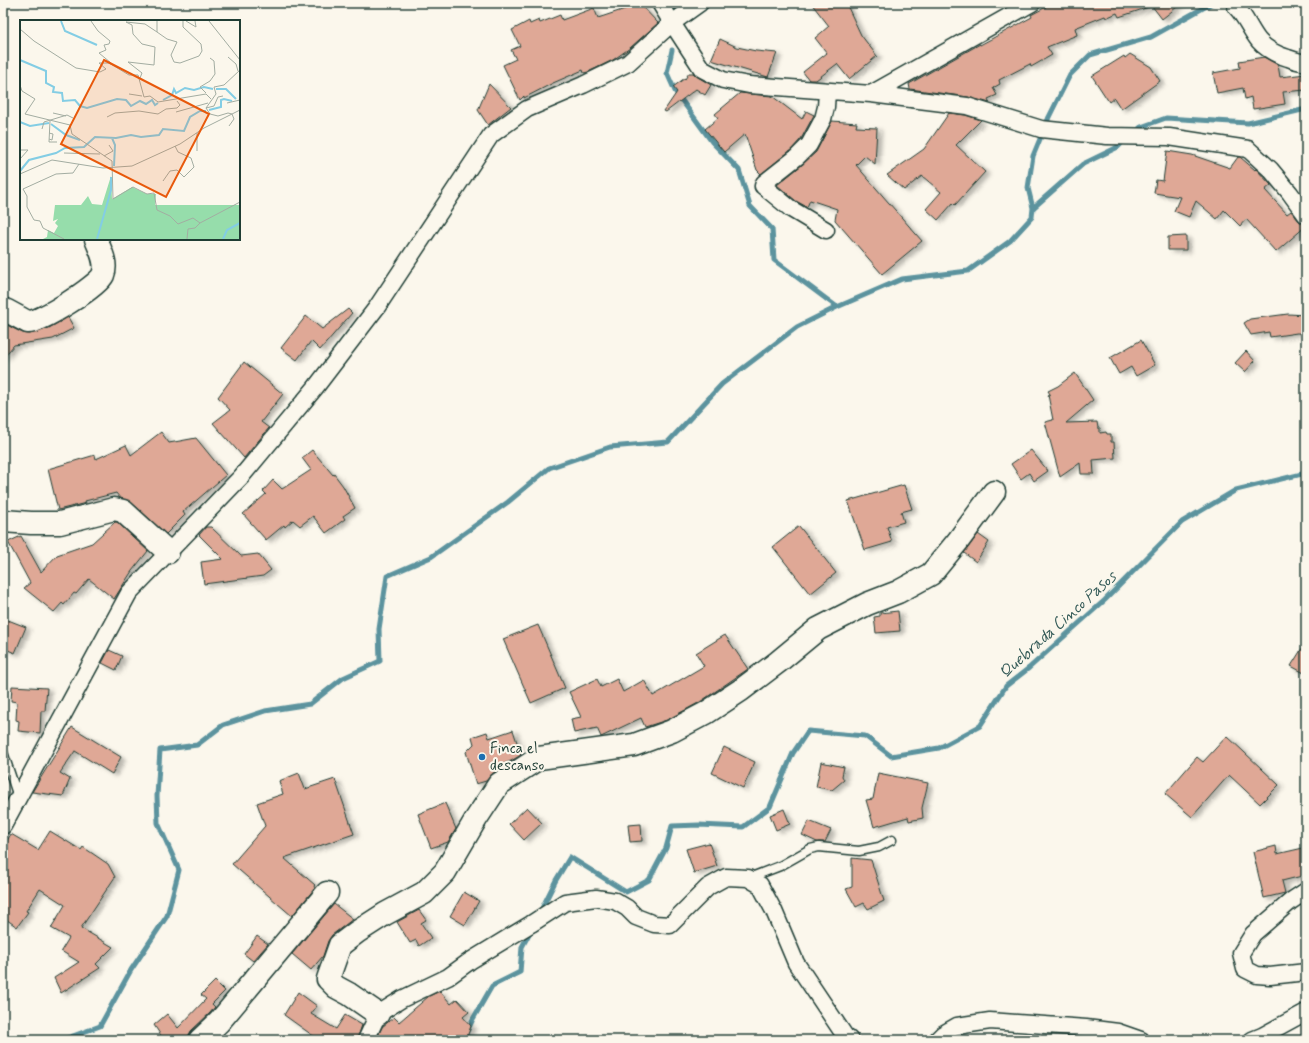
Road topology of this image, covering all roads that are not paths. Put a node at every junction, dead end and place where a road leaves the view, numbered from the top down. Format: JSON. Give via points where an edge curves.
{"nodes":[{"id":1,"x":660,"y":3,"type":"edge"},
{"id":2,"x":700,"y":3,"type":"edge"},
{"id":3,"x":1032,"y":3,"type":"edge"},
{"id":4,"x":1237,"y":5,"type":"edge"},
{"id":5,"x":672,"y":23,"type":"junction"},
{"id":6,"x":1250,"y":36,"type":"dead end"},
{"id":7,"x":1306,"y":62,"type":"edge"},
{"id":8,"x":827,"y":91,"type":"junction"},
{"id":9,"x":871,"y":94,"type":"junction"},
{"id":10,"x":1306,"y":215,"type":"edge"},
{"id":11,"x":826,"y":230,"type":"dead end"},
{"id":12,"x":96,"y":240,"type":"edge"},
{"id":13,"x":3,"y":309,"type":"edge"},
{"id":14,"x":994,"y":492,"type":"dead end"},
{"id":15,"x":3,"y":520,"type":"edge"},
{"id":16,"x":168,"y":552,"type":"junction"},
{"id":17,"x":3,"y":752,"type":"edge"},
{"id":18,"x":18,"y":798,"type":"junction"},
{"id":19,"x":3,"y":826,"type":"edge"},
{"id":20,"x":892,"y":840,"type":"dead end"},
{"id":21,"x":748,"y":878,"type":"junction"},
{"id":22,"x":1306,"y":891,"type":"edge"},
{"id":23,"x":327,"y":893,"type":"dead end"},
{"id":24,"x":1306,"y":972,"type":"edge"},
{"id":25,"x":1306,"y":1012,"type":"edge"},
{"id":26,"x":378,"y":1014,"type":"junction"},
{"id":27,"x":200,"y":1040,"type":"edge"},
{"id":28,"x":366,"y":1040,"type":"edge"},
{"id":29,"x":850,"y":1040,"type":"edge"},
{"id":30,"x":937,"y":1040,"type":"edge"},
{"id":31,"x":1141,"y":1040,"type":"edge"},
{"id":32,"x":1252,"y":1040,"type":"edge"}],
"edges":[{"from":1,"to":5,"type":"street"},
{"from":2,"to":5,"type":"street"},
{"from":3,"to":9,"type":"street"},
{"from":4,"to":6,"type":"lane","via":[[1242,24]]},
{"from":4,"to":7,"type":"street","via":[[1259,42],[1271,51],[1292,60]]},
{"from":5,"to":8,"type":"street","via":[[702,69],[723,80],[749,85]]},
{"from":5,"to":16,"type":"street","via":[[628,63],[527,109],[491,135],[377,307],[320,382],[241,477]]},
{"from":8,"to":9,"type":"street"},
{"from":8,"to":11,"type":"street","via":[[823,119],[809,145],[763,186],[791,209]]},
{"from":9,"to":10,"type":"street","via":[[967,106],[1044,129],[1107,136],[1168,137],[1248,149],[1271,170]]},
{"from":12,"to":13,"type":"street","via":[[105,266],[103,274],[89,290],[42,318],[29,322]]},
{"from":14,"to":26,"type":"street","via":[[931,574],[818,629],[741,690],[706,713],[672,731],[634,745],[539,758],[499,784],[445,872],[424,893],[385,914],[340,945],[328,979],[336,988]]},
{"from":15,"to":16,"type":"street","via":[[60,523],[114,509],[124,511]]},
{"from":16,"to":18,"type":"street","via":[[129,593]]},
{"from":17,"to":18,"type":"lane"},
{"from":18,"to":19,"type":"street"},
{"from":20,"to":21,"type":"lane","via":[[879,847],[859,851],[819,847],[810,849],[780,866]]},
{"from":21,"to":26,"type":"street","via":[[726,877],[708,887],[670,925],[654,924],[636,917],[615,901],[596,898],[565,902],[448,977],[402,999]]},
{"from":21,"to":29,"type":"street","via":[[760,885],[796,963]]},
{"from":22,"to":24,"type":"street","via":[[1253,934],[1241,953],[1245,969],[1258,975]]},
{"from":23,"to":27,"type":"street","via":[[219,1022]]},
{"from":25,"to":32,"type":"street"},
{"from":26,"to":28,"type":"street"},
{"from":30,"to":31,"type":"street","via":[[957,1026],[990,1021],[1118,1032]]}]}
